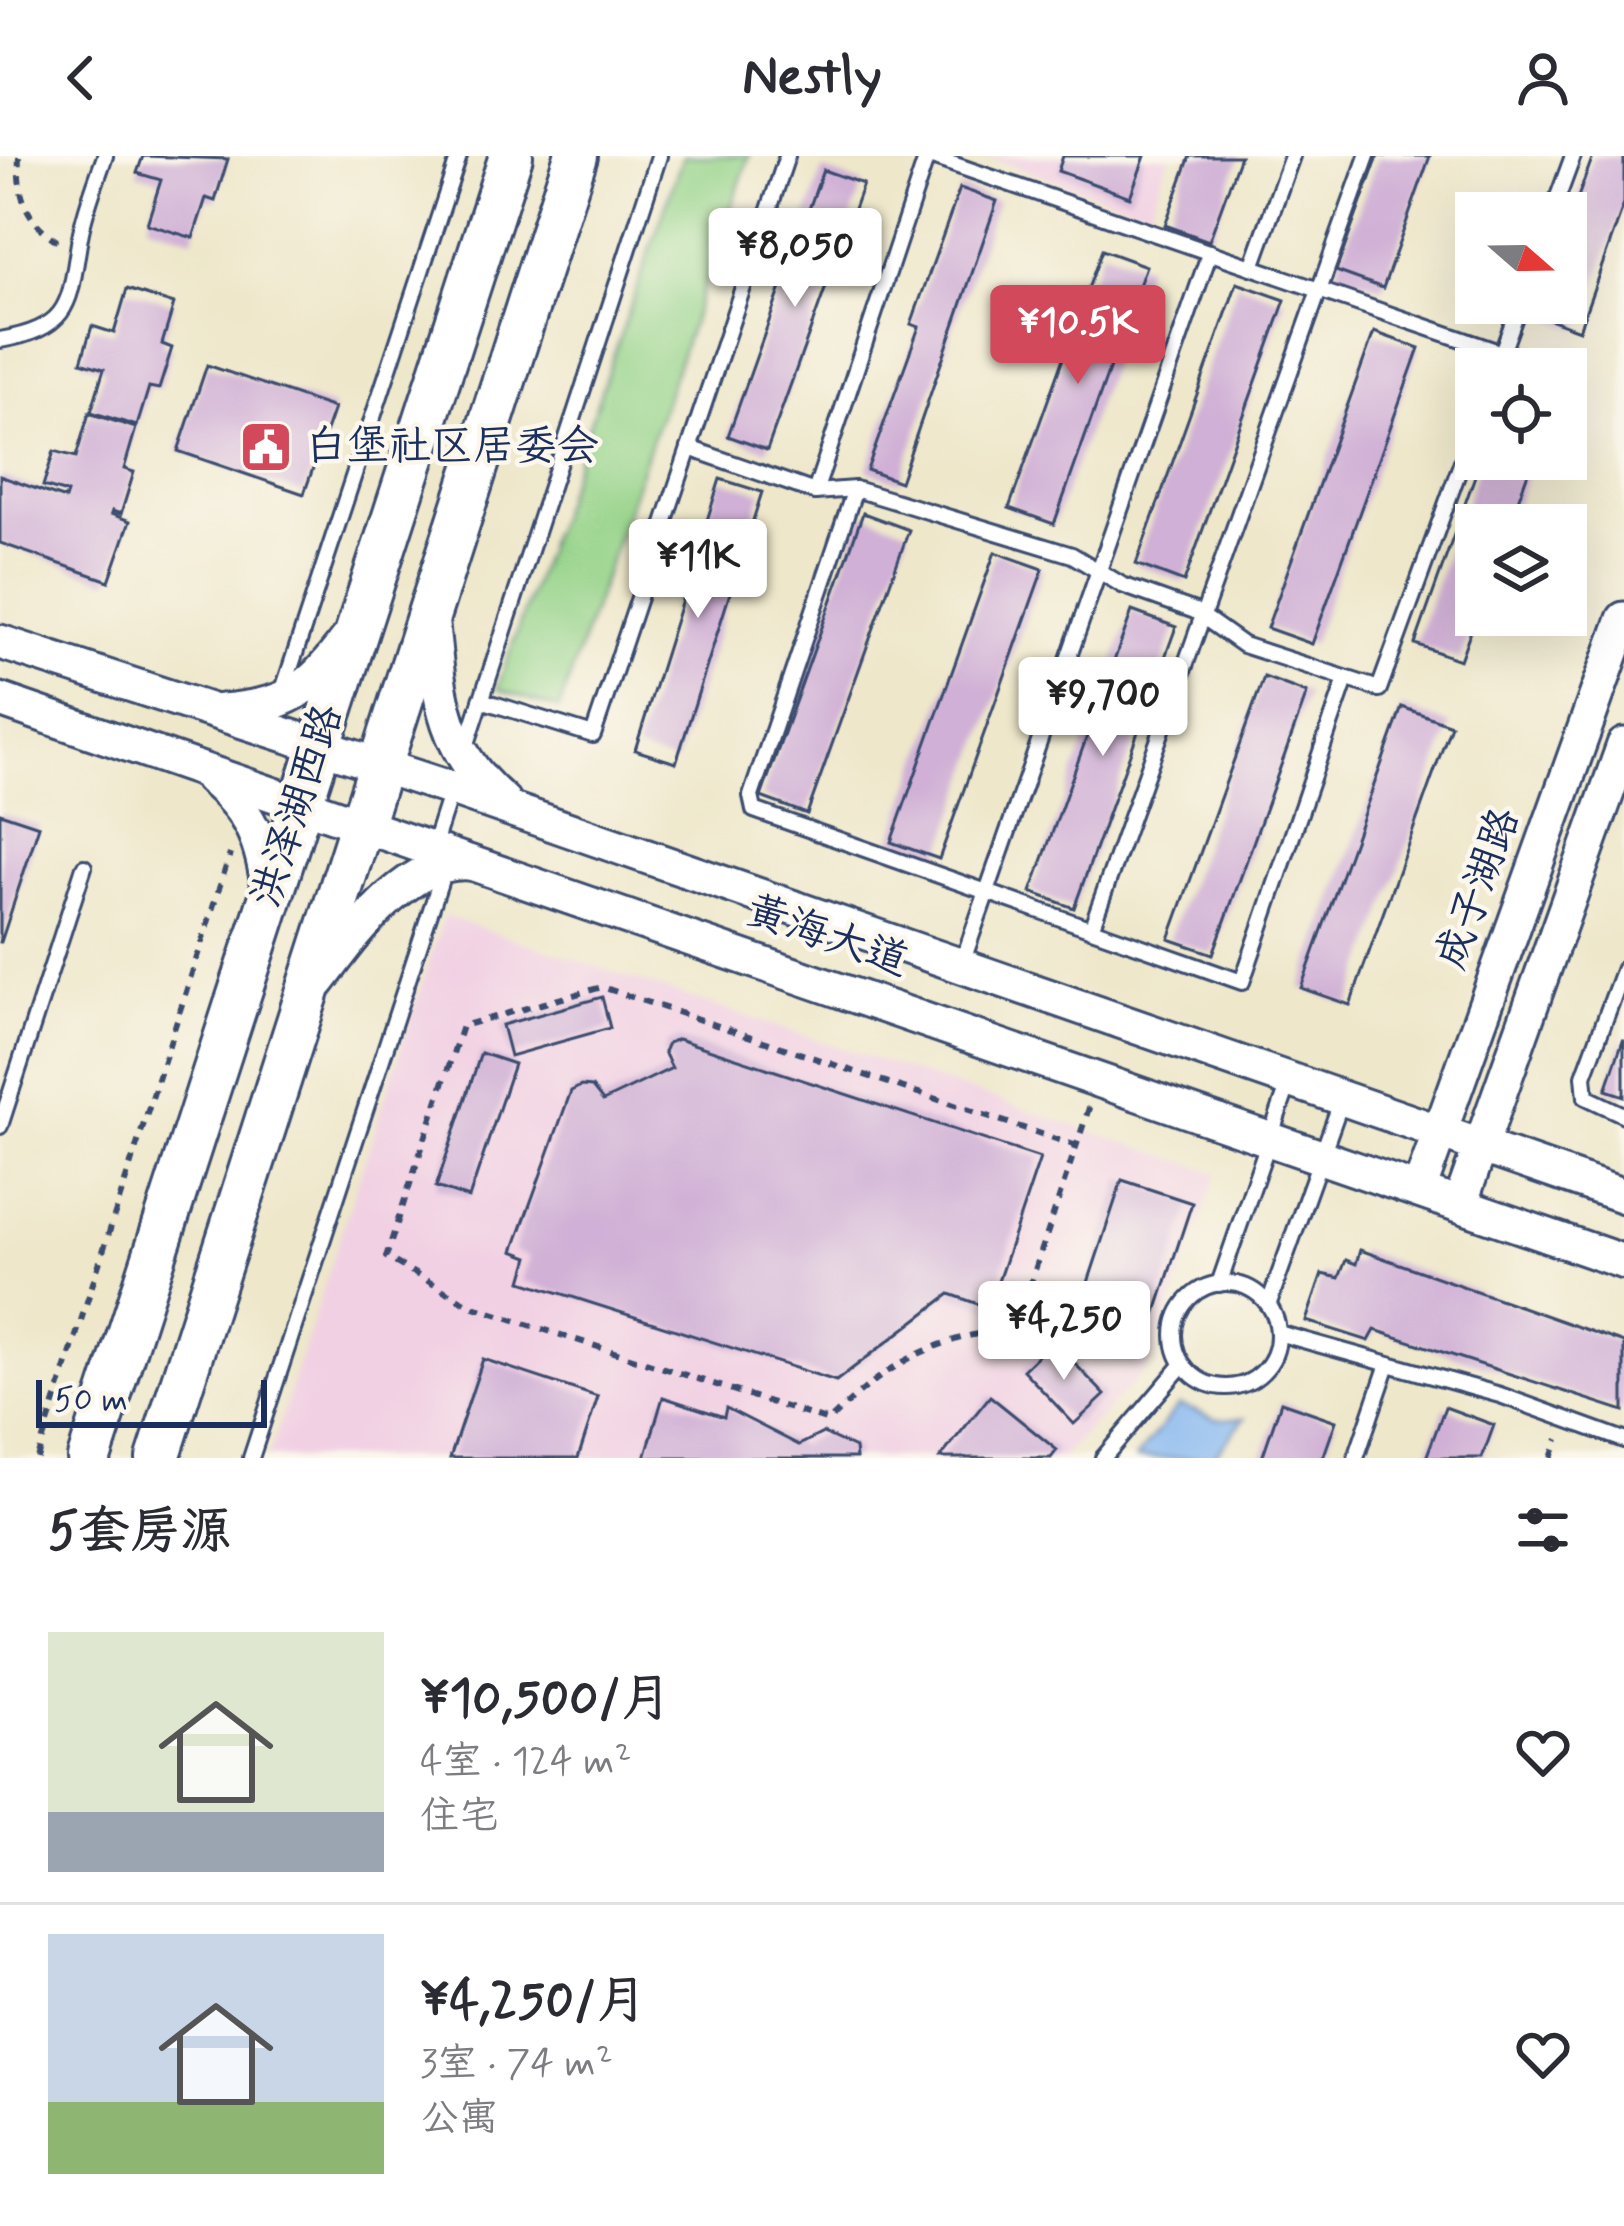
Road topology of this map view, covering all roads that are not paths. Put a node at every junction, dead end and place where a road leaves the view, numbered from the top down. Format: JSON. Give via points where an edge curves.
{"nodes":[{"id":1,"x":105,"y":156,"type":"edge"},
{"id":2,"x":459,"y":156,"type":"edge"},
{"id":3,"x":511,"y":156,"type":"edge"},
{"id":4,"x":576,"y":156,"type":"edge"},
{"id":5,"x":659,"y":156,"type":"edge"},
{"id":6,"x":787,"y":156,"type":"edge"},
{"id":7,"x":928,"y":156,"type":"edge"},
{"id":8,"x":1292,"y":156,"type":"edge"},
{"id":9,"x":1367,"y":156,"type":"edge"},
{"id":10,"x":1573,"y":156,"type":"edge"},
{"id":11,"x":1560,"y":192,"type":"edge"},
{"id":12,"x":1210,"y":252,"type":"junction"},
{"id":13,"x":1252,"y":267,"type":"junction"},
{"id":14,"x":1318,"y":290,"type":"junction"},
{"id":15,"x":0,"y":340,"type":"edge"},
{"id":16,"x":1490,"y":348,"type":"edge"},
{"id":17,"x":689,"y":448,"type":"junction"},
{"id":18,"x":1455,"y":480,"type":"edge"},
{"id":19,"x":855,"y":489,"type":"junction"},
{"id":20,"x":815,"y":492,"type":"junction"},
{"id":21,"x":393,"y":516,"type":"junction"},
{"id":22,"x":451,"y":541,"type":"junction"},
{"id":23,"x":1099,"y":571,"type":"junction"},
{"id":24,"x":430,"y":607,"type":"junction"},
{"id":25,"x":1202,"y":616,"type":"junction"},
{"id":26,"x":1624,"y":619,"type":"edge"},
{"id":27,"x":355,"y":628,"type":"junction"},
{"id":28,"x":0,"y":642,"type":"edge"},
{"id":29,"x":1346,"y":679,"type":"junction"},
{"id":30,"x":0,"y":700,"type":"edge"},
{"id":31,"x":481,"y":700,"type":"junction"},
{"id":32,"x":275,"y":717,"type":"junction"},
{"id":33,"x":1624,"y":745,"type":"edge"},
{"id":34,"x":317,"y":747,"type":"junction"},
{"id":35,"x":195,"y":766,"type":"junction"},
{"id":36,"x":378,"y":766,"type":"junction"},
{"id":37,"x":457,"y":774,"type":"junction"},
{"id":38,"x":299,"y":801,"type":"junction"},
{"id":39,"x":360,"y":822,"type":"junction"},
{"id":40,"x":453,"y":858,"type":"junction"},
{"id":41,"x":84,"y":867,"type":"dead end"},
{"id":42,"x":986,"y":892,"type":"junction"},
{"id":43,"x":269,"y":896,"type":"junction"},
{"id":44,"x":1091,"y":929,"type":"junction"},
{"id":45,"x":961,"y":965,"type":"junction"},
{"id":46,"x":1624,"y":968,"type":"edge"},
{"id":47,"x":231,"y":1013,"type":"junction"},
{"id":48,"x":299,"y":1015,"type":"junction"},
{"id":49,"x":0,"y":1069,"type":"edge"},
{"id":50,"x":17,"y":1075,"type":"junction"},
{"id":51,"x":1290,"y":1080,"type":"junction"},
{"id":52,"x":1342,"y":1098,"type":"junction"},
{"id":53,"x":1624,"y":1115,"type":"edge"},
{"id":54,"x":0,"y":1126,"type":"edge"},
{"id":55,"x":1440,"y":1132,"type":"junction"},
{"id":56,"x":1270,"y":1138,"type":"junction"},
{"id":57,"x":1481,"y":1147,"type":"junction"},
{"id":58,"x":1320,"y":1156,"type":"junction"},
{"id":59,"x":1419,"y":1190,"type":"junction"},
{"id":60,"x":1624,"y":1196,"type":"edge"},
{"id":61,"x":1460,"y":1204,"type":"junction"},
{"id":62,"x":1624,"y":1262,"type":"edge"},
{"id":63,"x":1220,"y":1284,"type":"junction"},
{"id":64,"x":1268,"y":1303,"type":"junction"},
{"id":65,"x":1278,"y":1333,"type":"junction"},
{"id":66,"x":1183,"y":1364,"type":"junction"},
{"id":67,"x":1388,"y":1364,"type":"junction"},
{"id":68,"x":1624,"y":1440,"type":"edge"},
{"id":69,"x":89,"y":1458,"type":"edge"},
{"id":70,"x":158,"y":1458,"type":"edge"},
{"id":71,"x":250,"y":1458,"type":"edge"},
{"id":72,"x":1103,"y":1458,"type":"edge"},
{"id":73,"x":1356,"y":1458,"type":"edge"}],
"edges":[{"from":1,"to":15,"type":"lane","via":[[59,320]]},
{"from":2,"to":32,"type":"lane"},
{"from":3,"to":21,"type":"main road","name":"洪泽湖西路"},
{"from":4,"to":22,"type":"main road","name":"洪泽湖西路"},
{"from":5,"to":31,"type":"lane"},
{"from":6,"to":17,"type":"lane"},
{"from":7,"to":12,"type":"lane"},
{"from":7,"to":20,"type":"lane"},
{"from":8,"to":13,"type":"lane"},
{"from":9,"to":14,"type":"lane"},
{"from":10,"to":11,"type":"lane"},
{"from":12,"to":13,"type":"lane"},
{"from":12,"to":23,"type":"lane"},
{"from":13,"to":14,"type":"lane"},
{"from":14,"to":16,"type":"lane"},
{"from":14,"to":25,"type":"lane"},
{"from":17,"to":20,"type":"lane"},
{"from":17,"to":31,"type":"lane","via":[[593,734]]},
{"from":18,"to":29,"type":"lane","via":[[1379,689]]},
{"from":19,"to":20,"type":"lane"},
{"from":19,"to":23,"type":"lane","via":[[1072,555]]},
{"from":19,"to":42,"type":"lane","via":[[751,796],[754,810]]},
{"from":21,"to":22,"type":"main road","via":[[403,551],[427,556]]},
{"from":21,"to":27,"type":"main road","name":"洪泽湖西路"},
{"from":22,"to":24,"type":"main road","name":"洪泽湖西路"},
{"from":23,"to":25,"type":"lane"},
{"from":23,"to":42,"type":"lane"},
{"from":24,"to":36,"type":"main road","name":"洪泽湖西路"},
{"from":24,"to":37,"type":"street"},
{"from":25,"to":29,"type":"lane","via":[[1243,645]]},
{"from":25,"to":44,"type":"lane"},
{"from":26,"to":55,"type":"street","name":"成子湖路"},
{"from":27,"to":32,"type":"street"},
{"from":27,"to":34,"type":"main road","name":"洪泽湖西路"},
{"from":28,"to":32,"type":"street","name":"黄海大道","via":[[212,712]]},
{"from":29,"to":44,"type":"lane","via":[[1241,982]]},
{"from":30,"to":35,"type":"street","name":"黄海大道"},
{"from":31,"to":37,"type":"lane"},
{"from":32,"to":34,"type":"street","name":"黄海大道"},
{"from":33,"to":57,"type":"street","name":"成子湖路"},
{"from":34,"to":36,"type":"street","name":"黄海大道"},
{"from":34,"to":38,"type":"main road","name":"洪泽湖西路"},
{"from":35,"to":38,"type":"street","name":"黄海大道"},
{"from":35,"to":43,"type":"street","via":[[244,809],[260,840]]},
{"from":36,"to":37,"type":"street","name":"黄海大道"},
{"from":36,"to":39,"type":"main road","name":"洪泽湖西路"},
{"from":37,"to":40,"type":"lane"},
{"from":37,"to":45,"type":"street","name":"黄海大道","via":[[514,810]]},
{"from":38,"to":39,"type":"street","name":"黄海大道"},
{"from":38,"to":43,"type":"main road","name":"洪泽湖西路"},
{"from":39,"to":40,"type":"street","name":"黄海大道"},
{"from":39,"to":48,"type":"main road","name":"洪泽湖西路"},
{"from":40,"to":48,"type":"street","via":[[358,929]]},
{"from":40,"to":56,"type":"street","name":"黄海大道"},
{"from":40,"to":71,"type":"lane"},
{"from":41,"to":50,"type":"lane"},
{"from":42,"to":44,"type":"lane"},
{"from":42,"to":45,"type":"lane"},
{"from":43,"to":47,"type":"main road","name":"洪泽湖西路"},
{"from":45,"to":51,"type":"street","name":"黄海大道"},
{"from":46,"to":53,"type":"lane","via":[[1584,1076],[1586,1097]]},
{"from":47,"to":48,"type":"main road","via":[[265,1002]]},
{"from":47,"to":69,"type":"main road","name":"洪泽湖西路"},
{"from":48,"to":70,"type":"main road","name":"洪泽湖西路"},
{"from":49,"to":50,"type":"lane"},
{"from":50,"to":54,"type":"lane"},
{"from":51,"to":52,"type":"street","name":"黄海大道"},
{"from":51,"to":56,"type":"lane"},
{"from":52,"to":55,"type":"street","name":"黄海大道"},
{"from":52,"to":58,"type":"lane"},
{"from":55,"to":57,"type":"street","name":"黄海大道"},
{"from":55,"to":59,"type":"street","name":"成子湖路"},
{"from":56,"to":58,"type":"street","name":"黄海大道"},
{"from":56,"to":63,"type":"lane"},
{"from":57,"to":60,"type":"street","name":"黄海大道"},
{"from":57,"to":61,"type":"street","name":"成子湖路"},
{"from":58,"to":59,"type":"street","name":"黄海大道"},
{"from":58,"to":64,"type":"lane"},
{"from":59,"to":61,"type":"street","name":"黄海大道"},
{"from":61,"to":62,"type":"street","name":"黄海大道"},
{"from":63,"to":64,"type":"lane"},
{"from":63,"to":66,"type":"lane","via":[[1179,1313],[1174,1331]]},
{"from":64,"to":65,"type":"lane"},
{"from":65,"to":66,"type":"lane","via":[[1269,1365],[1242,1385],[1209,1385]]},
{"from":65,"to":67,"type":"lane"},
{"from":66,"to":72,"type":"lane"},
{"from":67,"to":68,"type":"lane"},
{"from":67,"to":73,"type":"lane"}]}
